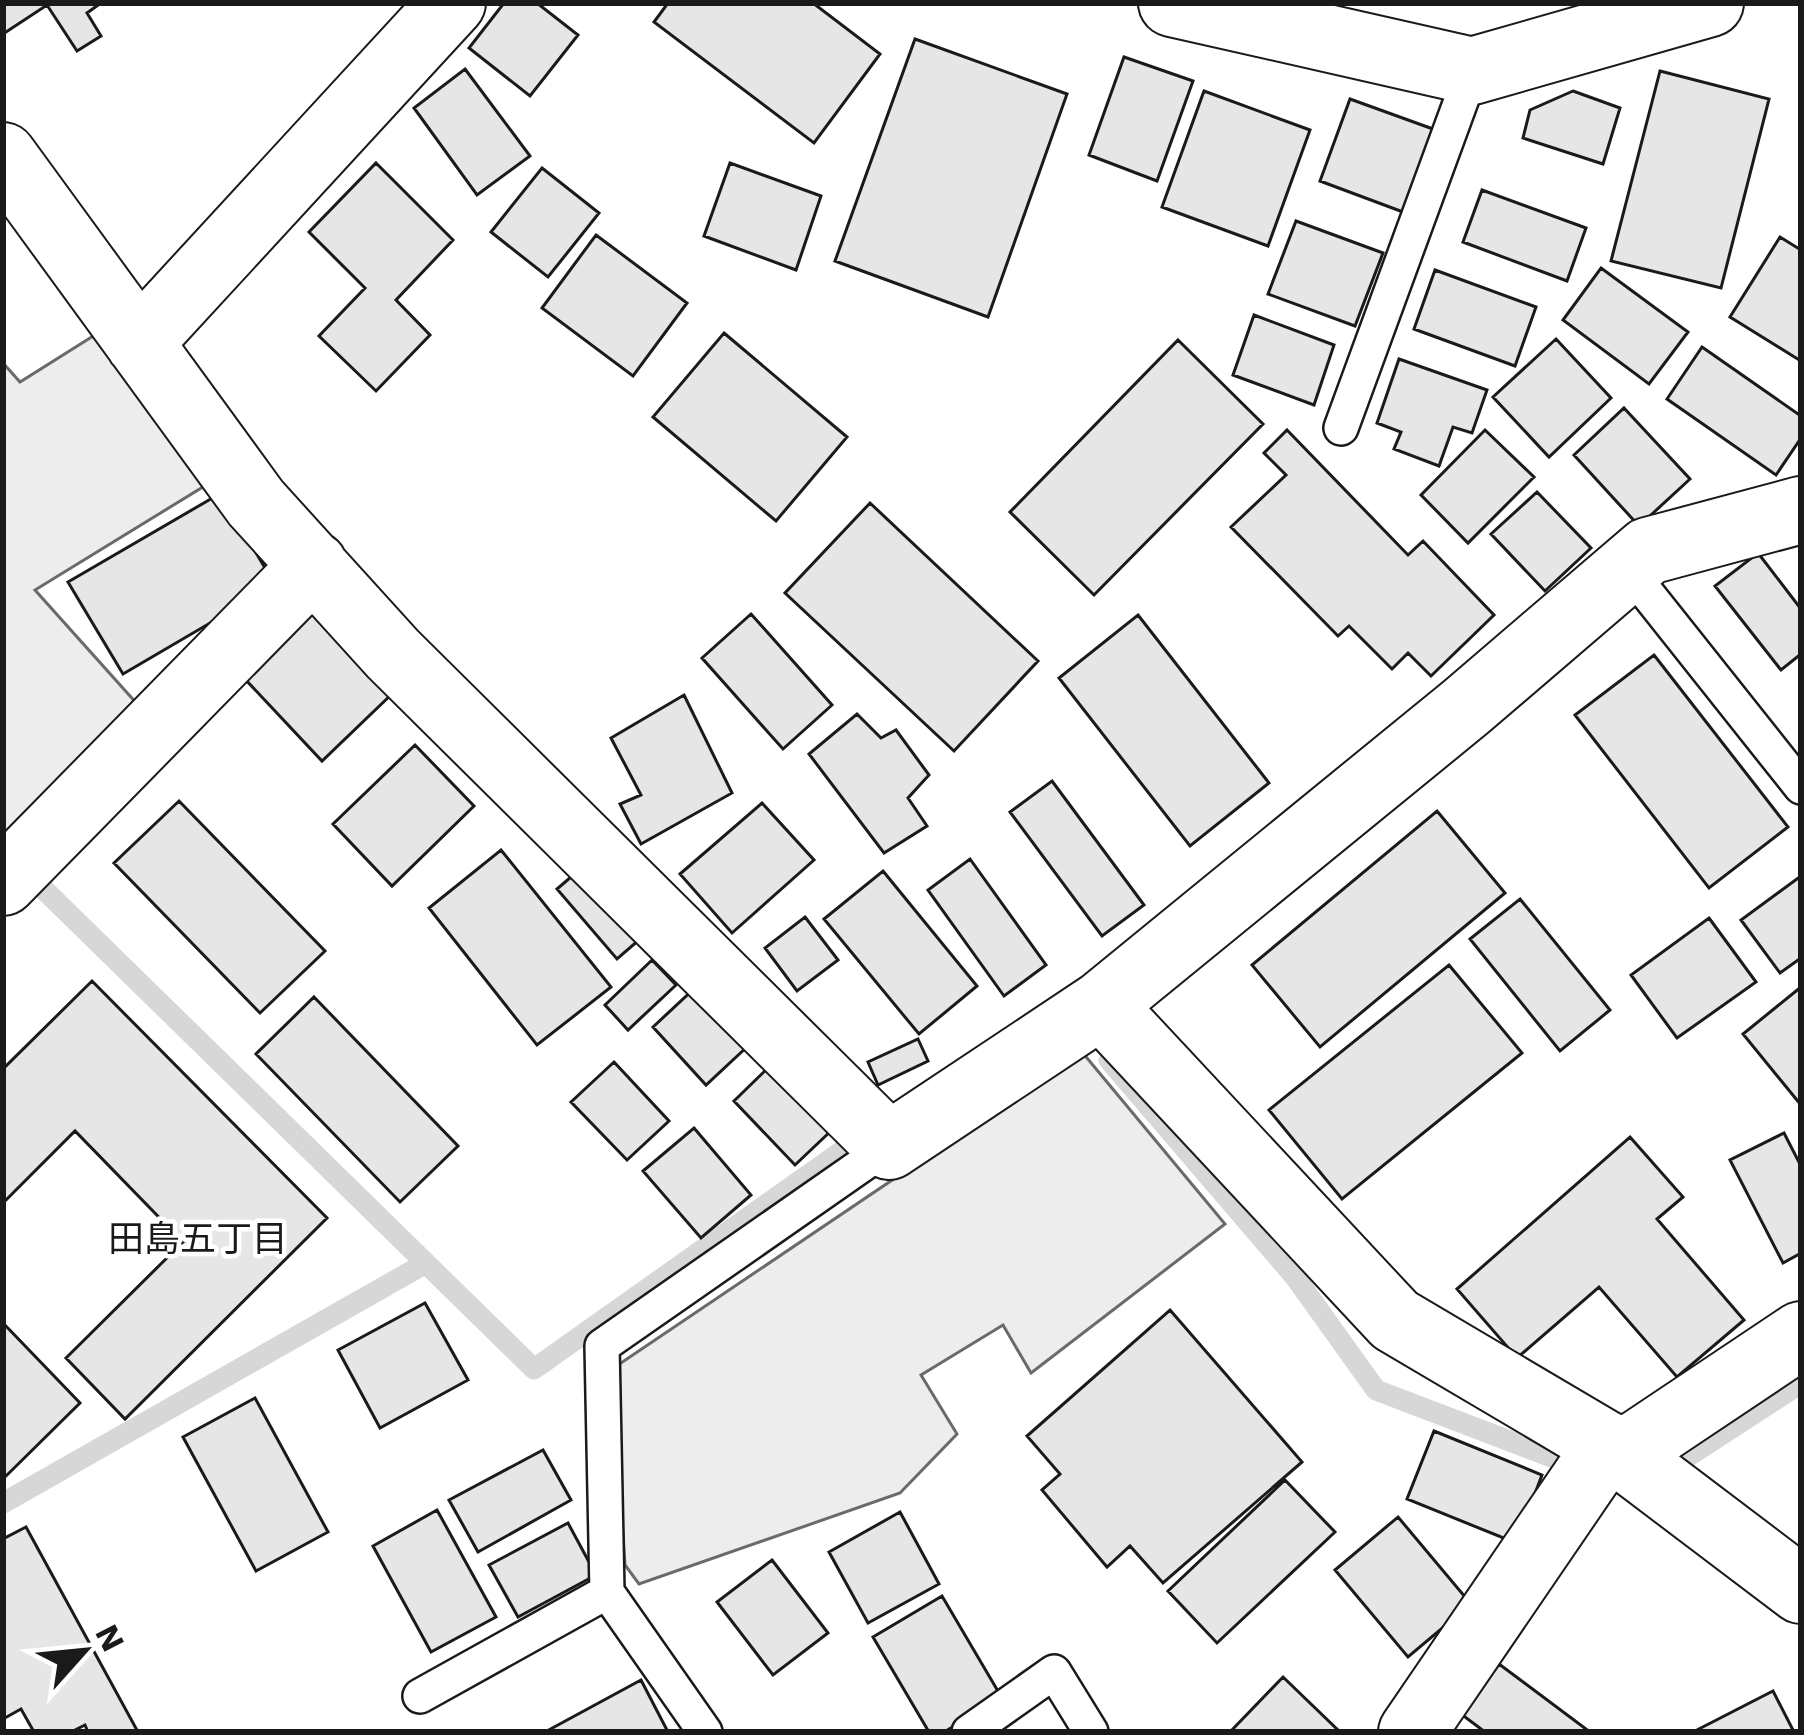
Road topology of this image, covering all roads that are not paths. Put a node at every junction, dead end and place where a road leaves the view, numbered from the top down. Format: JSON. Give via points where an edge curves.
{"nodes":[{"id":1,"x":452,"y":3,"type":"edge"},
{"id":2,"x":1172,"y":3,"type":"edge"},
{"id":3,"x":1710,"y":3,"type":"edge"},
{"id":4,"x":1472,"y":71,"type":"junction"},
{"id":5,"x":3,"y":156,"type":"edge"},
{"id":6,"x":139,"y":343,"type":"junction"},
{"id":7,"x":1341,"y":428,"type":"dead end"},
{"id":8,"x":1801,"y":510,"type":"edge"},
{"id":9,"x":314,"y":565,"type":"junction"},
{"id":10,"x":1628,"y":568,"type":"junction"},
{"id":11,"x":1801,"y":787,"type":"edge"},
{"id":12,"x":3,"y":882,"type":"edge"},
{"id":13,"x":1101,"y":1005,"type":"junction"},
{"id":14,"x":889,"y":1146,"type":"junction"},
{"id":15,"x":1801,"y":1335,"type":"edge"},
{"id":16,"x":1614,"y":1450,"type":"junction"},
{"id":17,"x":1801,"y":1590,"type":"edge"},
{"id":18,"x":607,"y":1592,"type":"junction"},
{"id":19,"x":420,"y":1696,"type":"dead end"},
{"id":20,"x":705,"y":1732,"type":"edge"},
{"id":21,"x":969,"y":1732,"type":"edge"},
{"id":22,"x":1091,"y":1732,"type":"edge"},
{"id":23,"x":1412,"y":1732,"type":"edge"}],
"edges":[{"from":1,"to":6,"type":"street"},
{"from":2,"to":4,"type":"street"},
{"from":3,"to":4,"type":"street"},
{"from":4,"to":7,"type":"lane"},
{"from":5,"to":6,"type":"street"},
{"from":6,"to":9,"type":"street","via":[[256,503]]},
{"from":8,"to":10,"type":"street","via":[[1648,551]]},
{"from":9,"to":12,"type":"street"},
{"from":9,"to":14,"type":"street","via":[[393,654]]},
{"from":10,"to":11,"type":"lane"},
{"from":10,"to":13,"type":"street"},
{"from":13,"to":14,"type":"street"},
{"from":13,"to":16,"type":"street","via":[[1395,1320]]},
{"from":14,"to":18,"type":"lane","via":[[602,1346]]},
{"from":15,"to":16,"type":"street"},
{"from":16,"to":17,"type":"street"},
{"from":16,"to":23,"type":"street"},
{"from":18,"to":19,"type":"lane"},
{"from":18,"to":20,"type":"lane"},
{"from":21,"to":22,"type":"lane","via":[[1054,1672]]}]}
